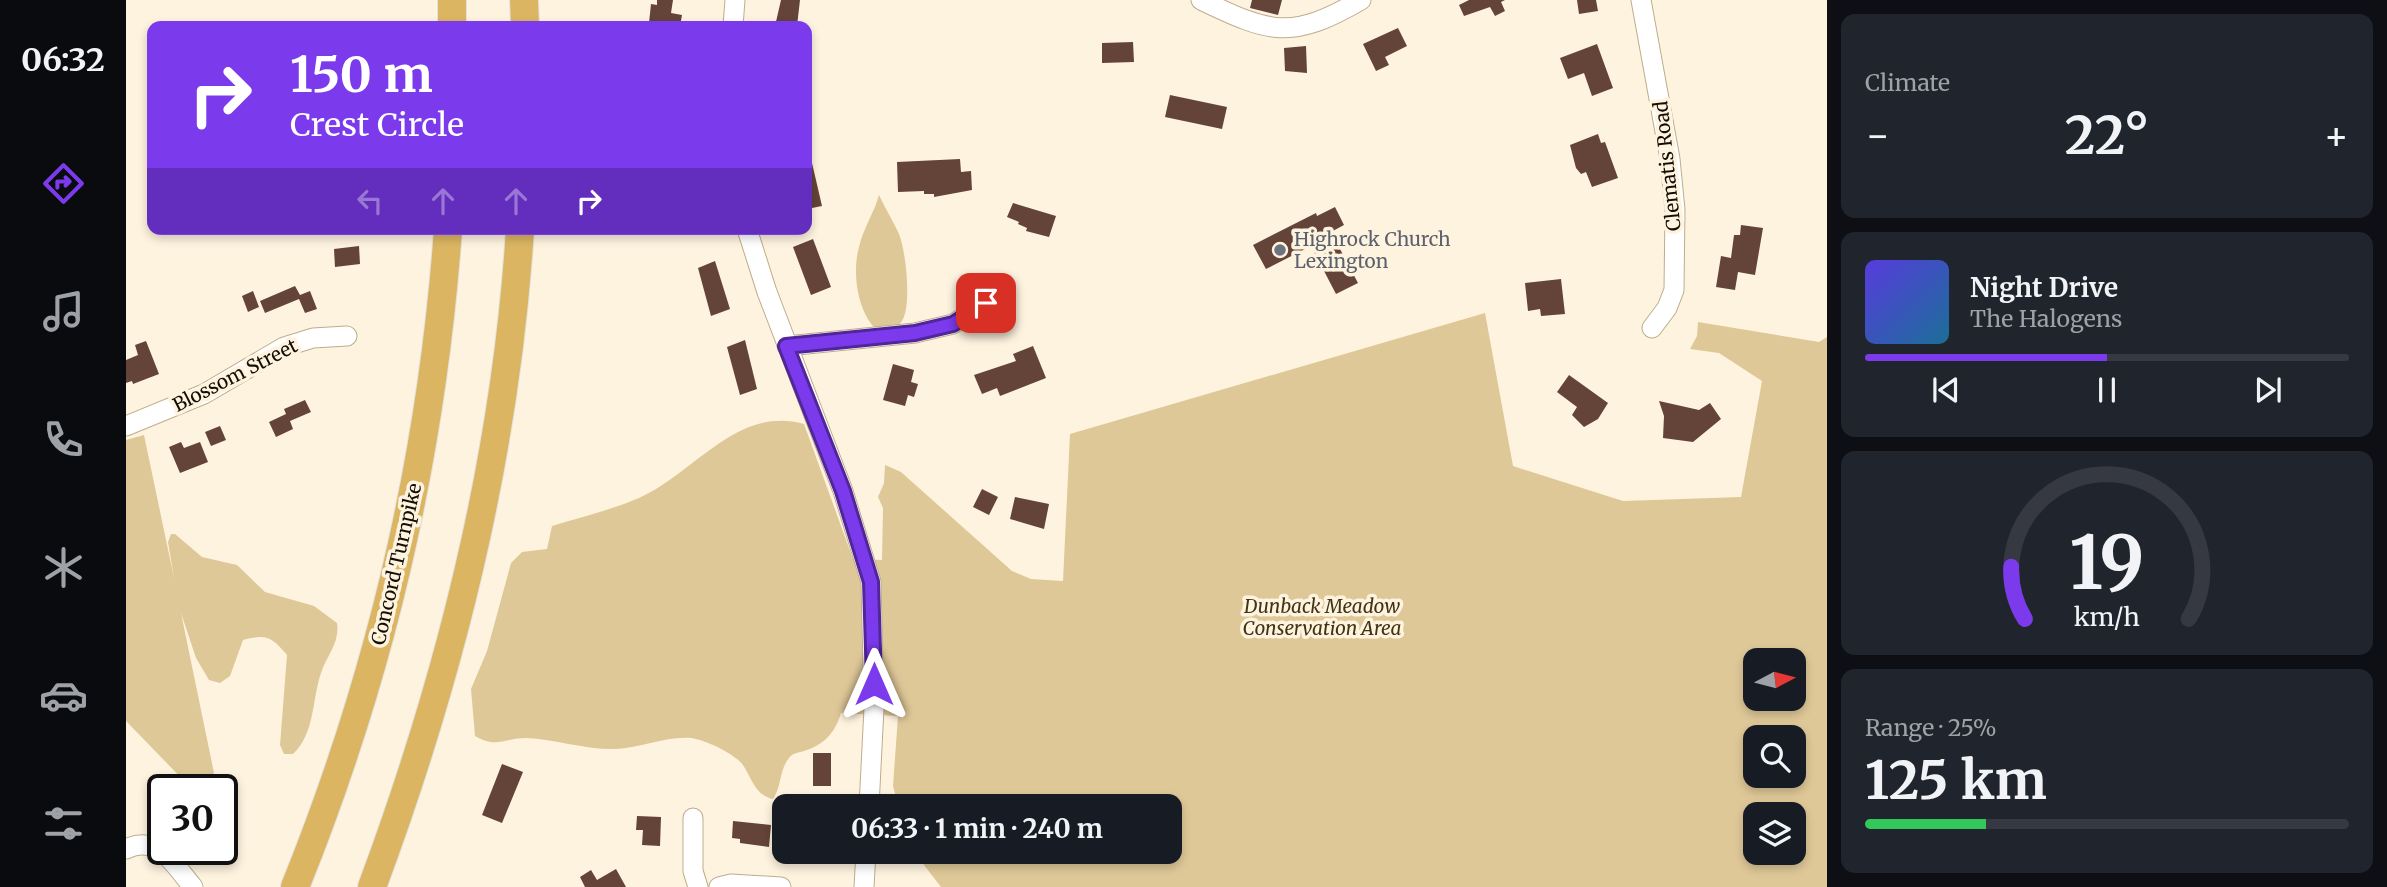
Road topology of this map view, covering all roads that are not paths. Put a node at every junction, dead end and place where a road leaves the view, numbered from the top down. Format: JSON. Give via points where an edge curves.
{"nodes":[{"id":1,"x":452,"y":0,"type":"edge"},
{"id":2,"x":524,"y":0,"type":"edge"},
{"id":3,"x":735,"y":0,"type":"edge"},
{"id":4,"x":1202,"y":0,"type":"edge"},
{"id":5,"x":1361,"y":0,"type":"edge"},
{"id":6,"x":1641,"y":0,"type":"edge"},
{"id":7,"x":453,"y":21,"type":"edge"},
{"id":8,"x":525,"y":21,"type":"edge"},
{"id":9,"x":733,"y":21,"type":"edge"},
{"id":10,"x":447,"y":235,"type":"edge"},
{"id":11,"x":519,"y":235,"type":"edge"},
{"id":12,"x":749,"y":235,"type":"edge"},
{"id":13,"x":986,"y":303,"type":"dead end"},
{"id":14,"x":1652,"y":328,"type":"dead end"},
{"id":15,"x":347,"y":336,"type":"dead end"},
{"id":16,"x":786,"y":346,"type":"junction"},
{"id":17,"x":126,"y":426,"type":"edge"},
{"id":18,"x":870,"y":794,"type":"edge"},
{"id":19,"x":693,"y":818,"type":"dead end"},
{"id":20,"x":126,"y":849,"type":"edge"},
{"id":21,"x":865,"y":864,"type":"edge"},
{"id":22,"x":193,"y":887,"type":"edge"},
{"id":23,"x":295,"y":887,"type":"edge"},
{"id":24,"x":372,"y":887,"type":"edge"},
{"id":25,"x":698,"y":887,"type":"edge"},
{"id":26,"x":719,"y":887,"type":"edge"},
{"id":27,"x":781,"y":887,"type":"edge"},
{"id":28,"x":864,"y":887,"type":"edge"}],
"edges":[{"from":1,"to":7,"type":"highway"},
{"from":2,"to":8,"type":"highway"},
{"from":3,"to":9,"type":"street"},
{"from":4,"to":5,"type":"street","via":[[1257,25],[1294,28],[1324,21]]},
{"from":6,"to":14,"type":"street","name":"Clematis Road","via":[[1675,210],[1674,290]]},
{"from":10,"to":23,"type":"highway","name":"Concord Turnpike","via":[[430,398],[401,549],[350,734]]},
{"from":11,"to":24,"type":"highway","via":[[505,380],[478,535],[433,707]]},
{"from":12,"to":16,"type":"street"},
{"from":13,"to":16,"type":"street","via":[[953,324],[915,333]]},
{"from":15,"to":17,"type":"street","name":"Blossom Street","via":[[313,338],[284,347],[204,394]]},
{"from":16,"to":18,"type":"street","via":[[843,491],[871,582],[874,708]]},
{"from":19,"to":25,"type":"street","via":[[693,871]]},
{"from":20,"to":22,"type":"street","via":[[145,843],[158,848]]},
{"from":21,"to":28,"type":"street"},
{"from":26,"to":27,"type":"street"}]}
